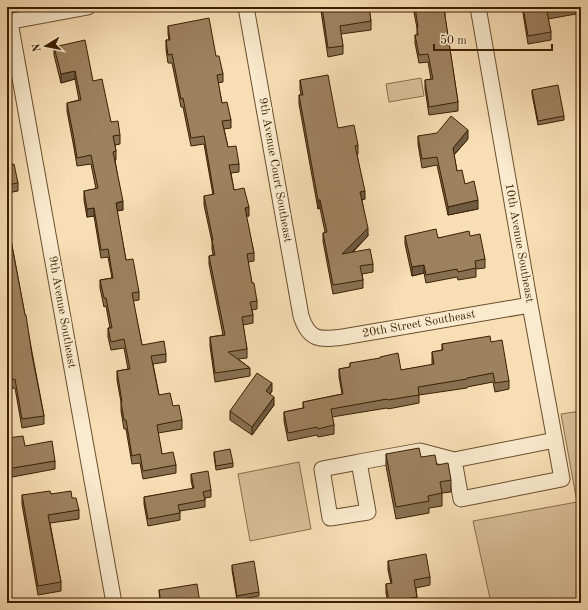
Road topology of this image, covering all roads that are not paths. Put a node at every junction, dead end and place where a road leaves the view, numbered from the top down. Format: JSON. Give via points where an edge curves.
{"nodes":[{"id":1,"x":88,"y":7,"type":"edge"},
{"id":2,"x":246,"y":7,"type":"edge"},
{"id":3,"x":478,"y":7,"type":"edge"},
{"id":4,"x":9,"y":22,"type":"edge"},
{"id":5,"x":530,"y":305,"type":"junction"},
{"id":6,"x":308,"y":332,"type":"joint"},
{"id":7,"x":555,"y":440,"type":"junction"},
{"id":8,"x":454,"y":460,"type":"junction"},
{"id":9,"x":359,"y":462,"type":"dead end"},
{"id":10,"x":114,"y":603,"type":"edge"}],
"edges":[{"from":1,"to":4,"type":"street"},
{"from":2,"to":6,"type":"street","name":"9th Avenue Court Southeast","via":[[301,316]]},
{"from":3,"to":5,"type":"street","name":"10th Avenue Southeast"},
{"from":4,"to":10,"type":"street","name":"9th Avenue Southeast"},
{"from":5,"to":6,"type":"street","name":"20th Street Southeast","via":[[343,337],[316,337]]},
{"from":5,"to":7,"type":"street","name":"10th Avenue Southeast"},
{"from":7,"to":8,"type":"street"},
{"from":7,"to":8,"type":"street","name":"10th Avenue Southeast","via":[[562,479],[462,499]]},
{"from":8,"to":9,"type":"street","via":[[420,451]]}]}
